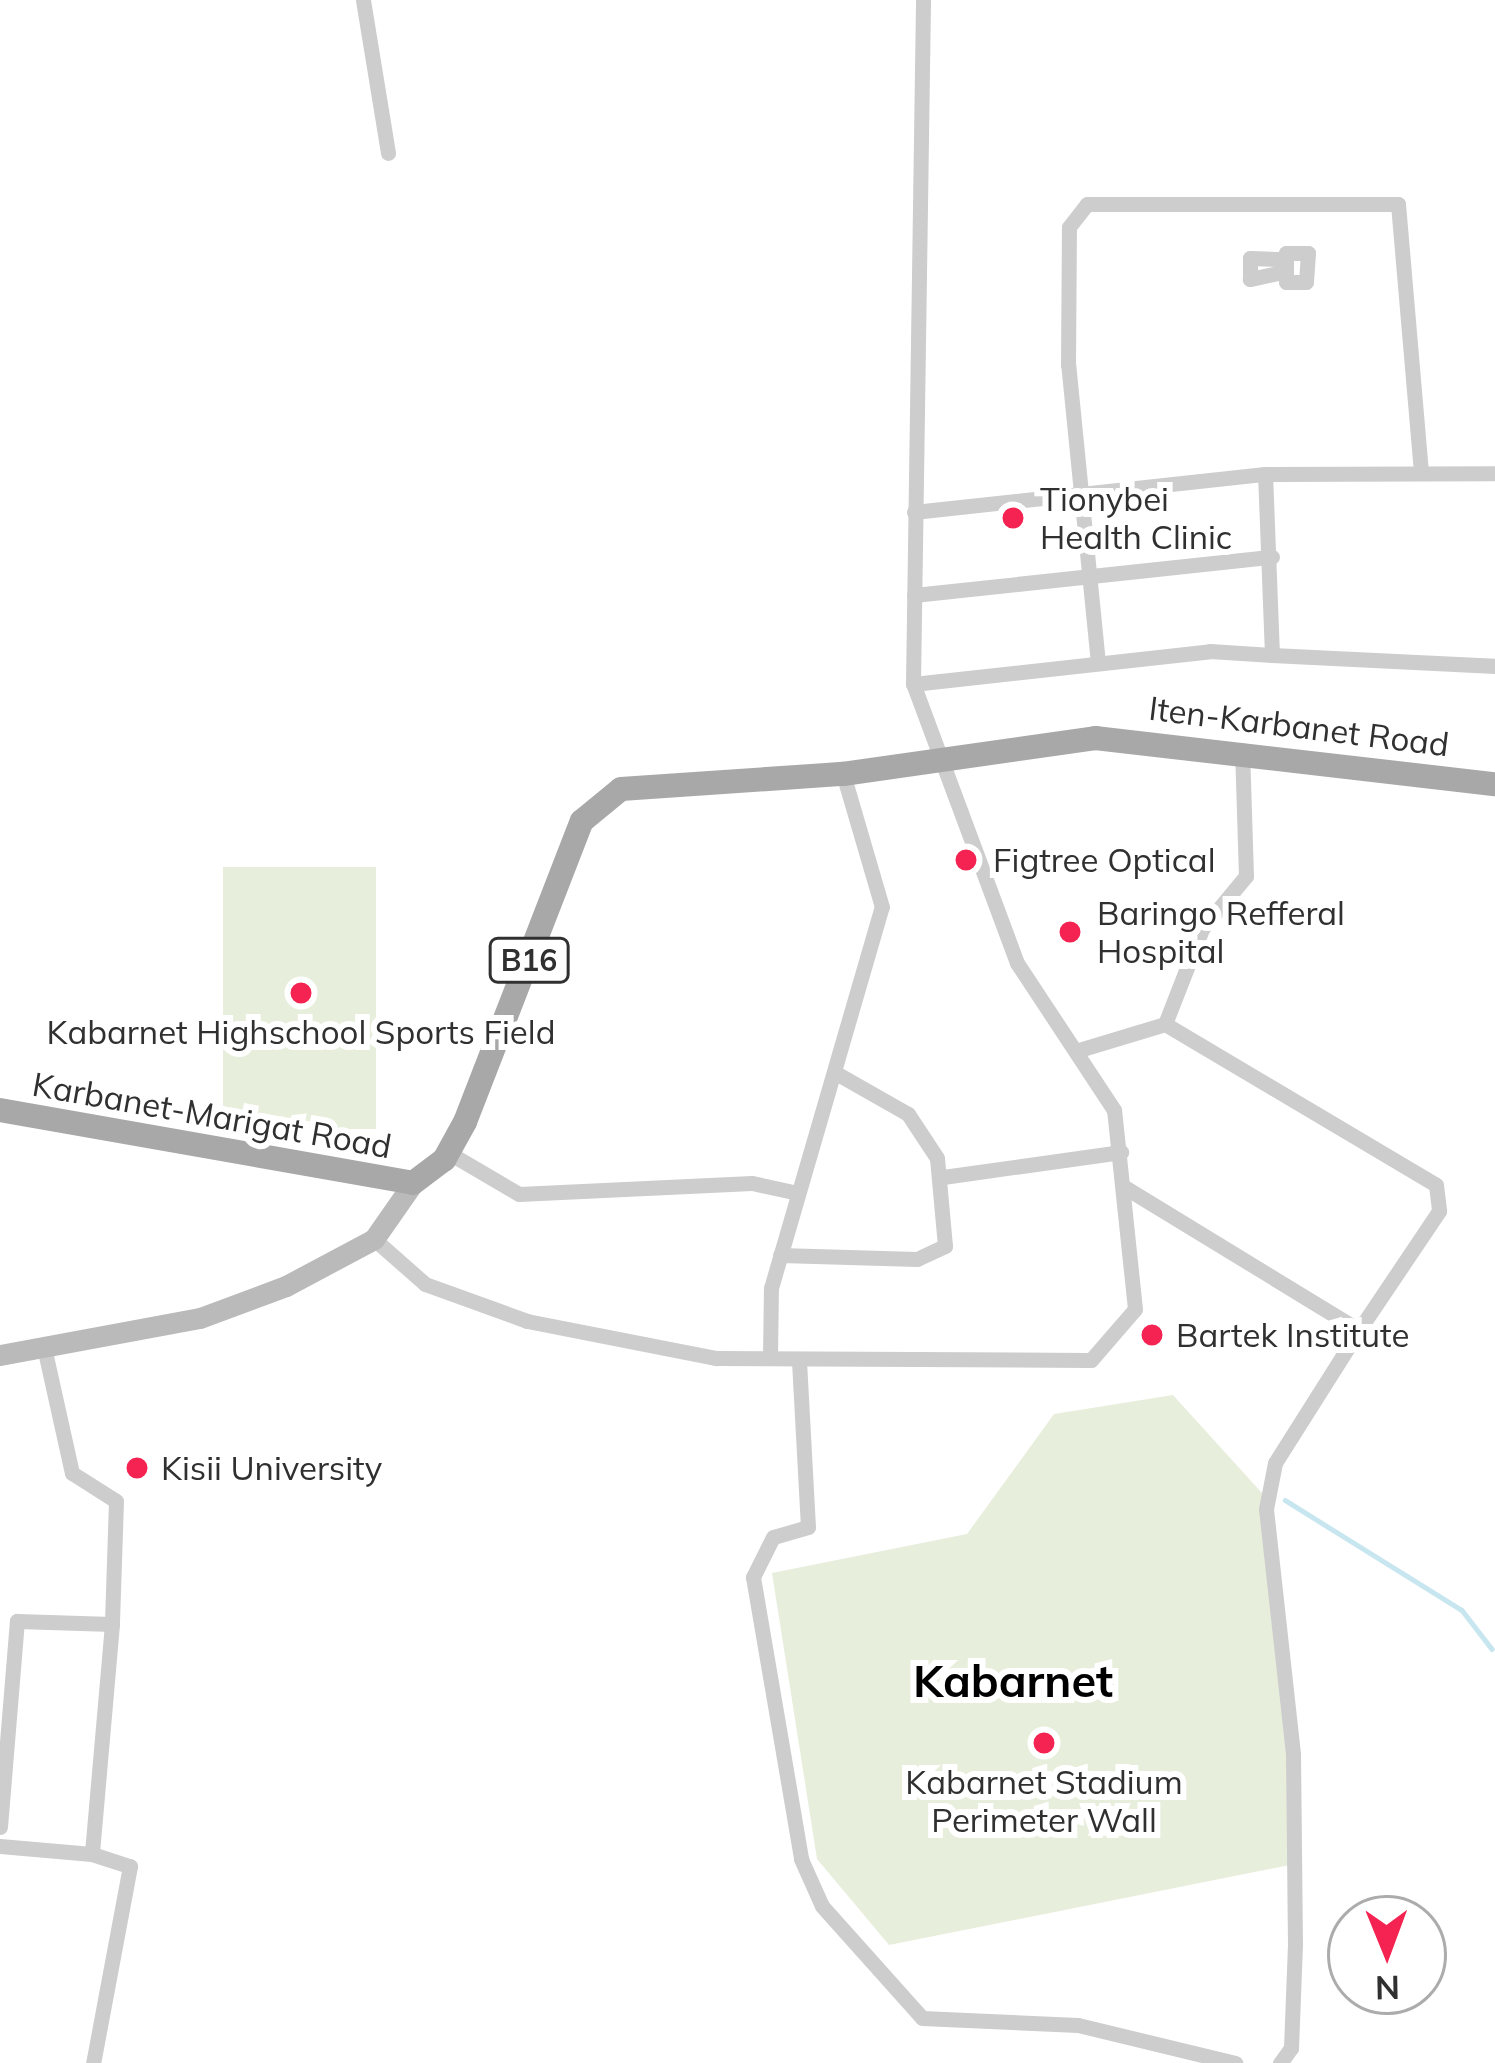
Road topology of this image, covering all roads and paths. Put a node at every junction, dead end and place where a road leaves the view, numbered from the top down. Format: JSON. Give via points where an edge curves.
{"nodes":[{"id":1,"x":363,"y":0,"type":"edge"},
{"id":2,"x":919,"y":2,"type":"edge"},
{"id":3,"x":388,"y":153,"type":"dead end"},
{"id":4,"x":1421,"y":471,"type":"junction"},
{"id":5,"x":1495,"y":473,"type":"edge"},
{"id":6,"x":1265,"y":474,"type":"junction"},
{"id":7,"x":1077,"y":494,"type":"junction"},
{"id":8,"x":914,"y":512,"type":"junction"},
{"id":9,"x":1271,"y":557,"type":"junction"},
{"id":10,"x":1090,"y":583,"type":"junction"},
{"id":11,"x":914,"y":595,"type":"junction"},
{"id":12,"x":1272,"y":655,"type":"junction"},
{"id":13,"x":1098,"y":663,"type":"junction"},
{"id":14,"x":1495,"y":666,"type":"edge"},
{"id":15,"x":913,"y":684,"type":"junction"},
{"id":16,"x":1095,"y":738,"type":"joint"},
{"id":17,"x":1242,"y":747,"type":"junction"},
{"id":18,"x":937,"y":754,"type":"junction"},
{"id":19,"x":843,"y":774,"type":"junction"},
{"id":20,"x":1495,"y":784,"type":"edge"},
{"id":21,"x":1165,"y":1024,"type":"junction"},
{"id":22,"x":1079,"y":1050,"type":"junction"},
{"id":23,"x":834,"y":1072,"type":"junction"},
{"id":24,"x":0,"y":1110,"type":"edge"},
{"id":25,"x":1121,"y":1152,"type":"junction"},
{"id":26,"x":449,"y":1153,"type":"junction"},
{"id":27,"x":943,"y":1177,"type":"junction"},
{"id":28,"x":413,"y":1183,"type":"junction"},
{"id":29,"x":1126,"y":1188,"type":"junction"},
{"id":30,"x":798,"y":1193,"type":"junction"},
{"id":31,"x":374,"y":1239,"type":"junction"},
{"id":32,"x":780,"y":1255,"type":"junction"},
{"id":33,"x":1359,"y":1330,"type":"junction"},
{"id":34,"x":44,"y":1347,"type":"junction"},
{"id":35,"x":0,"y":1355,"type":"edge"},
{"id":36,"x":770,"y":1357,"type":"junction"},
{"id":37,"x":799,"y":1361,"type":"junction"},
{"id":38,"x":112,"y":1624,"type":"junction"},
{"id":39,"x":0,"y":1827,"type":"edge"},
{"id":40,"x":0,"y":1846,"type":"edge"},
{"id":41,"x":92,"y":1854,"type":"junction"},
{"id":42,"x":92,"y":2063,"type":"edge"},
{"id":43,"x":1234,"y":2063,"type":"edge"},
{"id":44,"x":1280,"y":2063,"type":"edge"}],
"edges":[{"from":1,"to":3,"type":"street"},
{"from":2,"to":8,"type":"street"},
{"from":4,"to":5,"type":"street"},
{"from":4,"to":6,"type":"street"},
{"from":4,"to":7,"type":"street","via":[[1398,204],[1103,202],[1069,227]]},
{"from":6,"to":7,"type":"street"},
{"from":6,"to":9,"type":"street"},
{"from":7,"to":8,"type":"street"},
{"from":7,"to":10,"type":"street"},
{"from":8,"to":11,"type":"street"},
{"from":9,"to":10,"type":"street"},
{"from":9,"to":12,"type":"street"},
{"from":10,"to":11,"type":"street"},
{"from":10,"to":13,"type":"street"},
{"from":11,"to":15,"type":"street"},
{"from":12,"to":13,"type":"street"},
{"from":12,"to":14,"type":"street"},
{"from":13,"to":15,"type":"street"},
{"from":15,"to":18,"type":"street"},
{"from":16,"to":17,"type":"main road","name":"Iten-Karbanet Road","number":"B16"},
{"from":16,"to":18,"type":"main road","name":"Karbanet-Marigat Road","number":"B16"},
{"from":17,"to":20,"type":"main road","name":"Iten-Karbanet Road","number":"B16"},
{"from":17,"to":21,"type":"street","via":[[1246,876],[1202,929]]},
{"from":18,"to":19,"type":"main road","name":"Karbanet-Marigat Road","number":"B16"},
{"from":18,"to":22,"type":"street","via":[[1017,963]]},
{"from":19,"to":23,"type":"street","via":[[882,907]]},
{"from":19,"to":26,"type":"main road","name":"Karbanet-Marigat Road","number":"B16","via":[[657,784],[598,803]]},
{"from":21,"to":22,"type":"street","via":[[1112,1031]]},
{"from":21,"to":33,"type":"street","via":[[1436,1185],[1439,1210]]},
{"from":22,"to":25,"type":"street","via":[[1105,1089]]},
{"from":23,"to":27,"type":"street","via":[[908,1114]]},
{"from":23,"to":30,"type":"street"},
{"from":24,"to":28,"type":"main road","name":"Karbanet-Marigat Road"},
{"from":25,"to":27,"type":"street"},
{"from":25,"to":29,"type":"street"},
{"from":26,"to":28,"type":"main road","name":"Karbanet-Marigat Road","number":"B16"},
{"from":26,"to":30,"type":"street","via":[[519,1194],[752,1183]]},
{"from":27,"to":32,"type":"street","via":[[938,1252]]},
{"from":28,"to":31,"type":"main road"},
{"from":29,"to":33,"type":"street"},
{"from":29,"to":37,"type":"street","via":[[1135,1309],[1091,1360]]},
{"from":30,"to":32,"type":"street"},
{"from":31,"to":34,"type":"main road","via":[[200,1318]]},
{"from":31,"to":36,"type":"street","via":[[424,1284],[527,1321],[630,1349]]},
{"from":32,"to":36,"type":"street"},
{"from":33,"to":44,"type":"street","via":[[1275,1463],[1266,1509],[1293,1754],[1291,2048]]},
{"from":34,"to":35,"type":"main road"},
{"from":34,"to":38,"type":"street","via":[[72,1473],[116,1502]]},
{"from":36,"to":37,"type":"street"},
{"from":37,"to":43,"type":"street","via":[[808,1527],[773,1537],[753,1577],[801,1859],[822,1906],[922,2018],[1078,2025]]},
{"from":38,"to":39,"type":"street","via":[[17,1621]]},
{"from":38,"to":41,"type":"street"},
{"from":40,"to":41,"type":"street"},
{"from":41,"to":42,"type":"street","via":[[130,1866]]}]}
